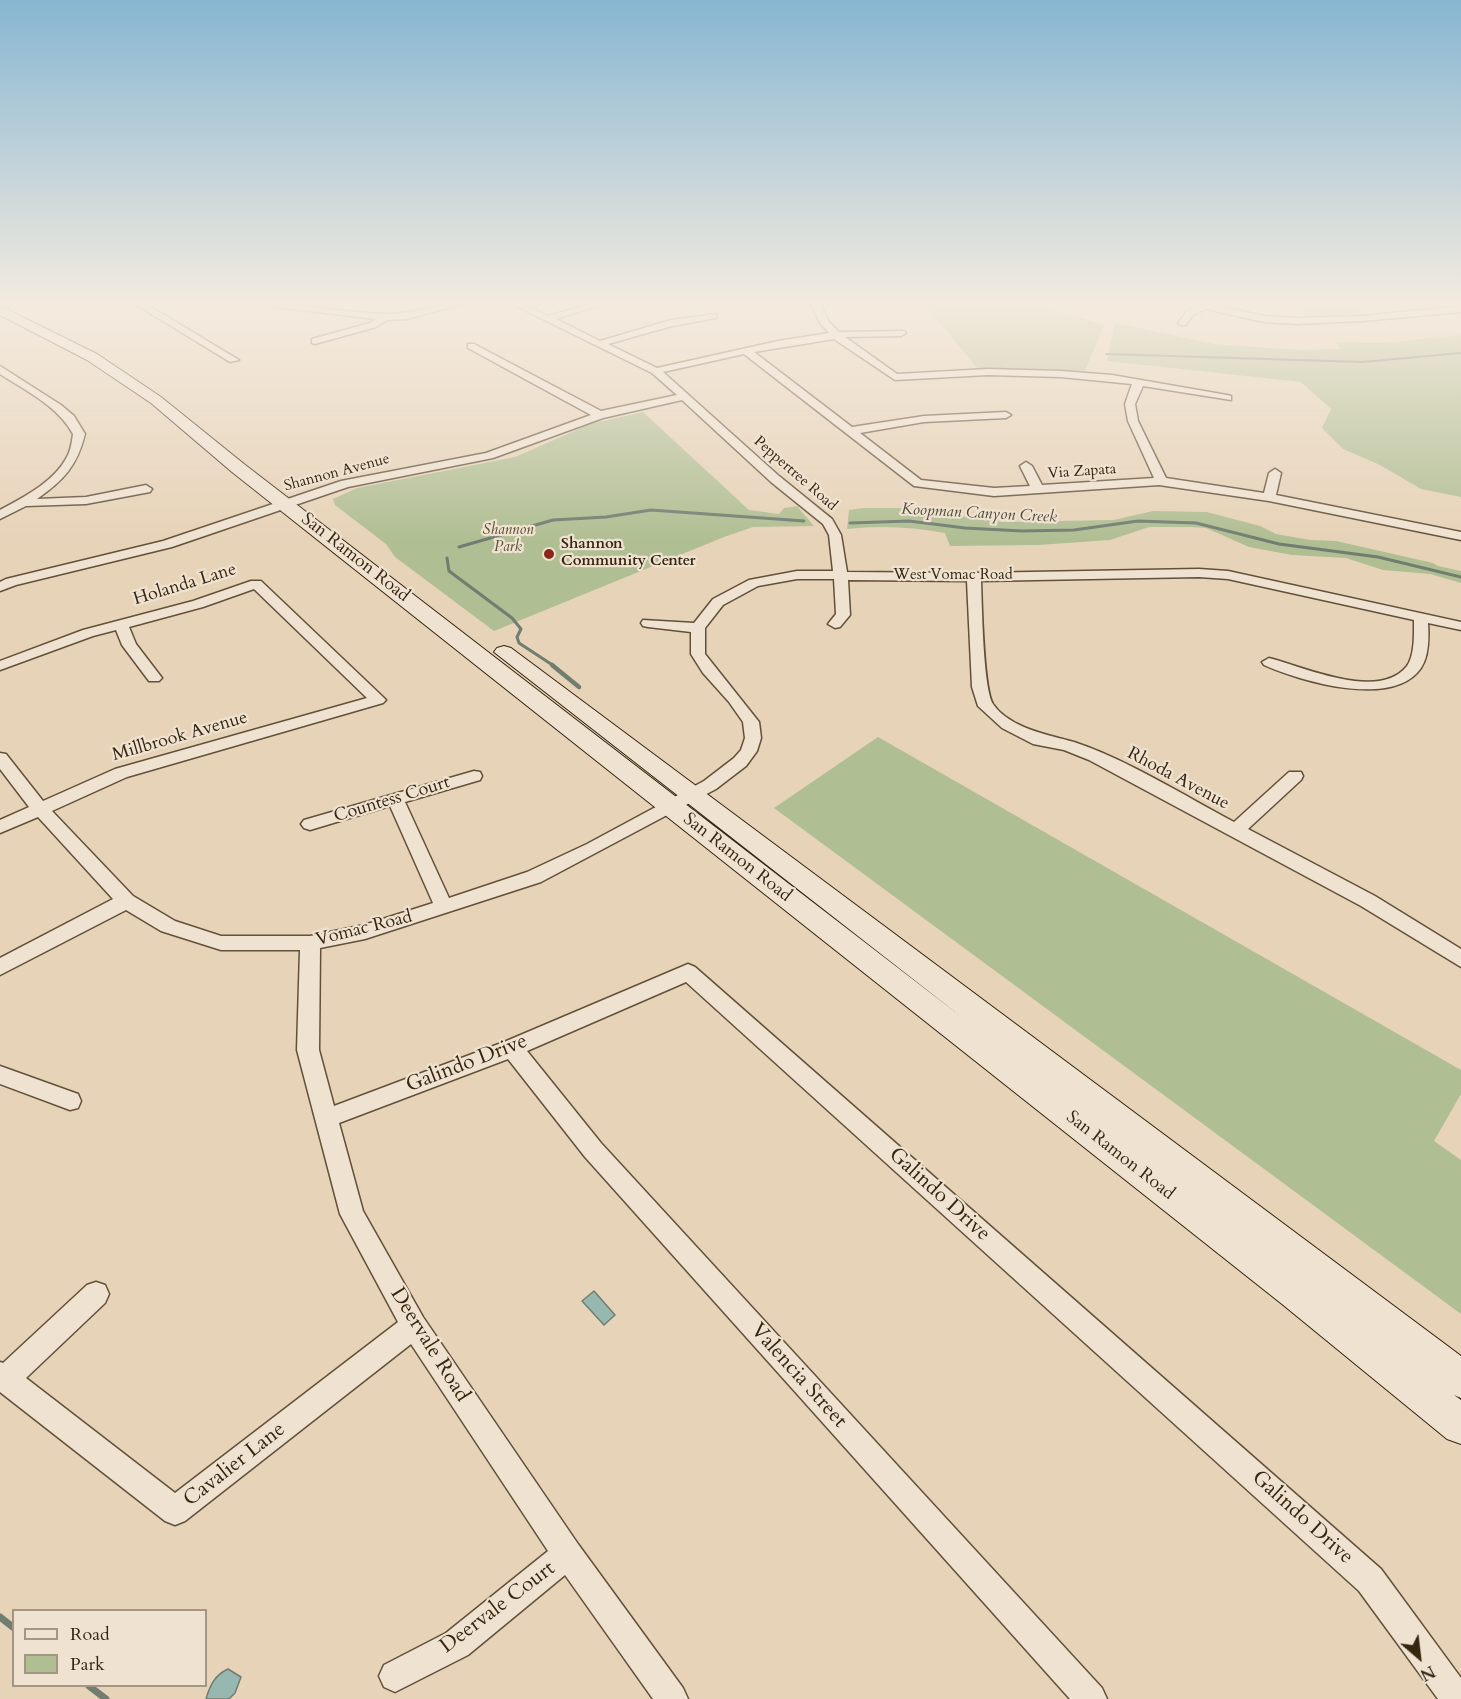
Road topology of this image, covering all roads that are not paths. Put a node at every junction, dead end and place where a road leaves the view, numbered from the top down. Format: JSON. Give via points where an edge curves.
{"nodes":[{"id":1,"x":21,"y":383,"type":"edge"},
{"id":2,"x":131,"y":383,"type":"edge"},
{"id":3,"x":153,"y":383,"type":"edge"},
{"id":4,"x":541,"y":383,"type":"edge"},
{"id":5,"x":668,"y":383,"type":"edge"},
{"id":6,"x":788,"y":383,"type":"edge"},
{"id":7,"x":1136,"y":383,"type":"edge"},
{"id":8,"x":1142,"y":383,"type":"edge"},
{"id":9,"x":683,"y":398,"type":"junction"},
{"id":10,"x":1227,"y":398,"type":"dead end"},
{"id":11,"x":600,"y":415,"type":"junction"},
{"id":12,"x":1006,"y":415,"type":"dead end"},
{"id":13,"x":210,"y":425,"type":"dead end"},
{"id":14,"x":850,"y":431,"type":"junction"},
{"id":15,"x":1026,"y":466,"type":"dead end"},
{"id":16,"x":1275,"y":473,"type":"dead end"},
{"id":17,"x":1159,"y":481,"type":"junction"},
{"id":18,"x":146,"y":489,"type":"dead end"},
{"id":19,"x":1038,"y":490,"type":"junction"},
{"id":20,"x":292,"y":495,"type":"junction"},
{"id":21,"x":1269,"y":497,"type":"junction"},
{"id":22,"x":24,"y":502,"type":"junction"},
{"id":23,"x":325,"y":514,"type":"dead end"},
{"id":24,"x":0,"y":515,"type":"edge"},
{"id":25,"x":352,"y":535,"type":"dead end"},
{"id":26,"x":1461,"y":536,"type":"edge"},
{"id":27,"x":840,"y":575,"type":"junction"},
{"id":28,"x":974,"y":577,"type":"junction"},
{"id":29,"x":0,"y":587,"type":"edge"},
{"id":30,"x":1421,"y":617,"type":"junction"},
{"id":31,"x":648,"y":623,"type":"dead end"},
{"id":32,"x":121,"y":624,"type":"junction"},
{"id":33,"x":835,"y":624,"type":"dead end"},
{"id":34,"x":1461,"y":626,"type":"edge"},
{"id":35,"x":698,"y":628,"type":"junction"},
{"id":36,"x":1269,"y":662,"type":"dead end"},
{"id":37,"x":0,"y":666,"type":"edge"},
{"id":38,"x":154,"y":678,"type":"dead end"},
{"id":39,"x":378,"y":700,"type":"joint"},
{"id":40,"x":0,"y":758,"type":"edge"},
{"id":41,"x":474,"y":776,"type":"dead end"},
{"id":42,"x":1295,"y":776,"type":"dead end"},
{"id":43,"x":681,"y":800,"type":"junction"},
{"id":44,"x":396,"y":801,"type":"junction"},
{"id":45,"x":40,"y":809,"type":"junction"},
{"id":46,"x":310,"y":824,"type":"dead end"},
{"id":47,"x":0,"y":827,"type":"edge"},
{"id":48,"x":1235,"y":831,"type":"junction"},
{"id":49,"x":126,"y":901,"type":"junction"},
{"id":50,"x":444,"y":907,"type":"junction"},
{"id":51,"x":310,"y":944,"type":"junction"},
{"id":52,"x":1461,"y":959,"type":"edge"},
{"id":53,"x":0,"y":967,"type":"edge"},
{"id":54,"x":512,"y":1048,"type":"junction"},
{"id":55,"x":0,"y":1075,"type":"edge"},
{"id":56,"x":70,"y":1101,"type":"dead end"},
{"id":57,"x":327,"y":1118,"type":"junction"},
{"id":58,"x":96,"y":1294,"type":"dead end"},
{"id":59,"x":414,"y":1326,"type":"junction"},
{"id":60,"x":3,"y":1377,"type":"edge"},
{"id":61,"x":1461,"y":1380,"type":"edge"},
{"id":62,"x":1461,"y":1425,"type":"edge"},
{"id":63,"x":568,"y":1554,"type":"junction"},
{"id":64,"x":395,"y":1676,"type":"dead end"},
{"id":65,"x":672,"y":1699,"type":"edge"},
{"id":66,"x":1091,"y":1699,"type":"edge"},
{"id":67,"x":1457,"y":1699,"type":"edge"}],
"edges":[{"from":1,"to":22,"type":"street","via":[[70,418],[79,434],[74,456],[54,480]]},
{"from":2,"to":20,"type":"main road","name":"San Ramon Road"},
{"from":3,"to":13,"type":"main road"},
{"from":4,"to":11,"type":"street"},
{"from":5,"to":9,"type":"street","name":"Peppertree Road"},
{"from":6,"to":14,"type":"street","name":"Via Zapata"},
{"from":7,"to":17,"type":"street","via":[[1130,404],[1133,421]]},
{"from":8,"to":10,"type":"street"},
{"from":9,"to":11,"type":"street","name":"Shannon Avenue"},
{"from":9,"to":27,"type":"street","name":"Peppertree Road","via":[[828,522],[835,535]]},
{"from":11,"to":20,"type":"street","name":"Shannon Avenue","via":[[489,456]]},
{"from":12,"to":14,"type":"street","via":[[924,419]]},
{"from":14,"to":19,"type":"street","name":"Via Zapata","via":[[918,483],[994,492]]},
{"from":15,"to":19,"type":"street"},
{"from":16,"to":21,"type":"street"},
{"from":17,"to":19,"type":"street","name":"Via Zapata"},
{"from":17,"to":21,"type":"street","name":"Via Zapata"},
{"from":18,"to":22,"type":"street","via":[[76,503]]},
{"from":20,"to":23,"type":"main road","name":"San Ramon Road"},
{"from":20,"to":29,"type":"street","name":"Shannon Avenue","via":[[166,544]]},
{"from":20,"to":43,"type":"main road","name":"San Ramon Road"},
{"from":21,"to":26,"type":"street","name":"Via Zapata"},
{"from":22,"to":24,"type":"street"},
{"from":25,"to":43,"type":"main road","name":"San Ramon Road"},
{"from":27,"to":28,"type":"street","name":"West Vomac Road"},
{"from":27,"to":33,"type":"street","name":"Peppertree Road","via":[[843,615]]},
{"from":27,"to":35,"type":"street","name":"West Vomac Road","via":[[797,575],[754,583],[718,602]]},
{"from":28,"to":30,"type":"street","name":"West Vomac Road","via":[[1228,575]]},
{"from":28,"to":48,"type":"street","name":"Rhoda Avenue","via":[[980,687],[986,706],[1008,725],[1039,740],[1095,756]]},
{"from":30,"to":34,"type":"street","name":"West Vomac Road"},
{"from":30,"to":36,"type":"street","via":[[1413,668],[1404,677],[1390,682],[1330,681],[1300,675]]},
{"from":31,"to":35,"type":"street"},
{"from":32,"to":37,"type":"street","name":"Holanda Lane"},
{"from":32,"to":38,"type":"street","via":[[129,645]]},
{"from":32,"to":39,"type":"street","name":"Holanda Lane","via":[[256,584]]},
{"from":35,"to":43,"type":"street","via":[[698,654],[751,722],[753,738],[740,762]]},
{"from":39,"to":45,"type":"street","name":"Millbrook Avenue","via":[[121,774]]},
{"from":40,"to":45,"type":"street","name":"Vomac Road"},
{"from":41,"to":44,"type":"street","name":"Countess Court"},
{"from":42,"to":48,"type":"street"},
{"from":43,"to":50,"type":"street","name":"Vomac Road","via":[[534,877]]},
{"from":43,"to":61,"type":"main road","name":"San Ramon Road"},
{"from":43,"to":62,"type":"main road","name":"San Ramon Road"},
{"from":44,"to":46,"type":"street","name":"Countess Court"},
{"from":44,"to":50,"type":"street"},
{"from":45,"to":47,"type":"street","name":"Millbrook Avenue"},
{"from":45,"to":49,"type":"street","name":"Vomac Road"},
{"from":48,"to":52,"type":"street","name":"Rhoda Avenue","via":[[1368,901]]},
{"from":49,"to":51,"type":"street","name":"Vomac Road","via":[[168,926],[221,943]]},
{"from":49,"to":53,"type":"street"},
{"from":50,"to":51,"type":"street","name":"Vomac Road","via":[[365,932]]},
{"from":51,"to":57,"type":"street","name":"Deervale Road","via":[[308,1050]]},
{"from":54,"to":57,"type":"street","name":"Galindo Drive"},
{"from":54,"to":66,"type":"street","name":"Valencia Street","via":[[593,1150]]},
{"from":54,"to":67,"type":"street","name":"Galindo Drive","via":[[688,972],[1370,1580]]},
{"from":55,"to":56,"type":"street"},
{"from":57,"to":59,"type":"street","name":"Deervale Road","via":[[352,1214]]},
{"from":58,"to":60,"type":"street"},
{"from":59,"to":60,"type":"street","name":"Cavalier Lane","via":[[175,1511]]},
{"from":59,"to":63,"type":"street","name":"Deervale Road"},
{"from":63,"to":64,"type":"street","name":"Deervale Court","via":[[457,1644]]},
{"from":63,"to":65,"type":"street","name":"Deervale Road"}]}
